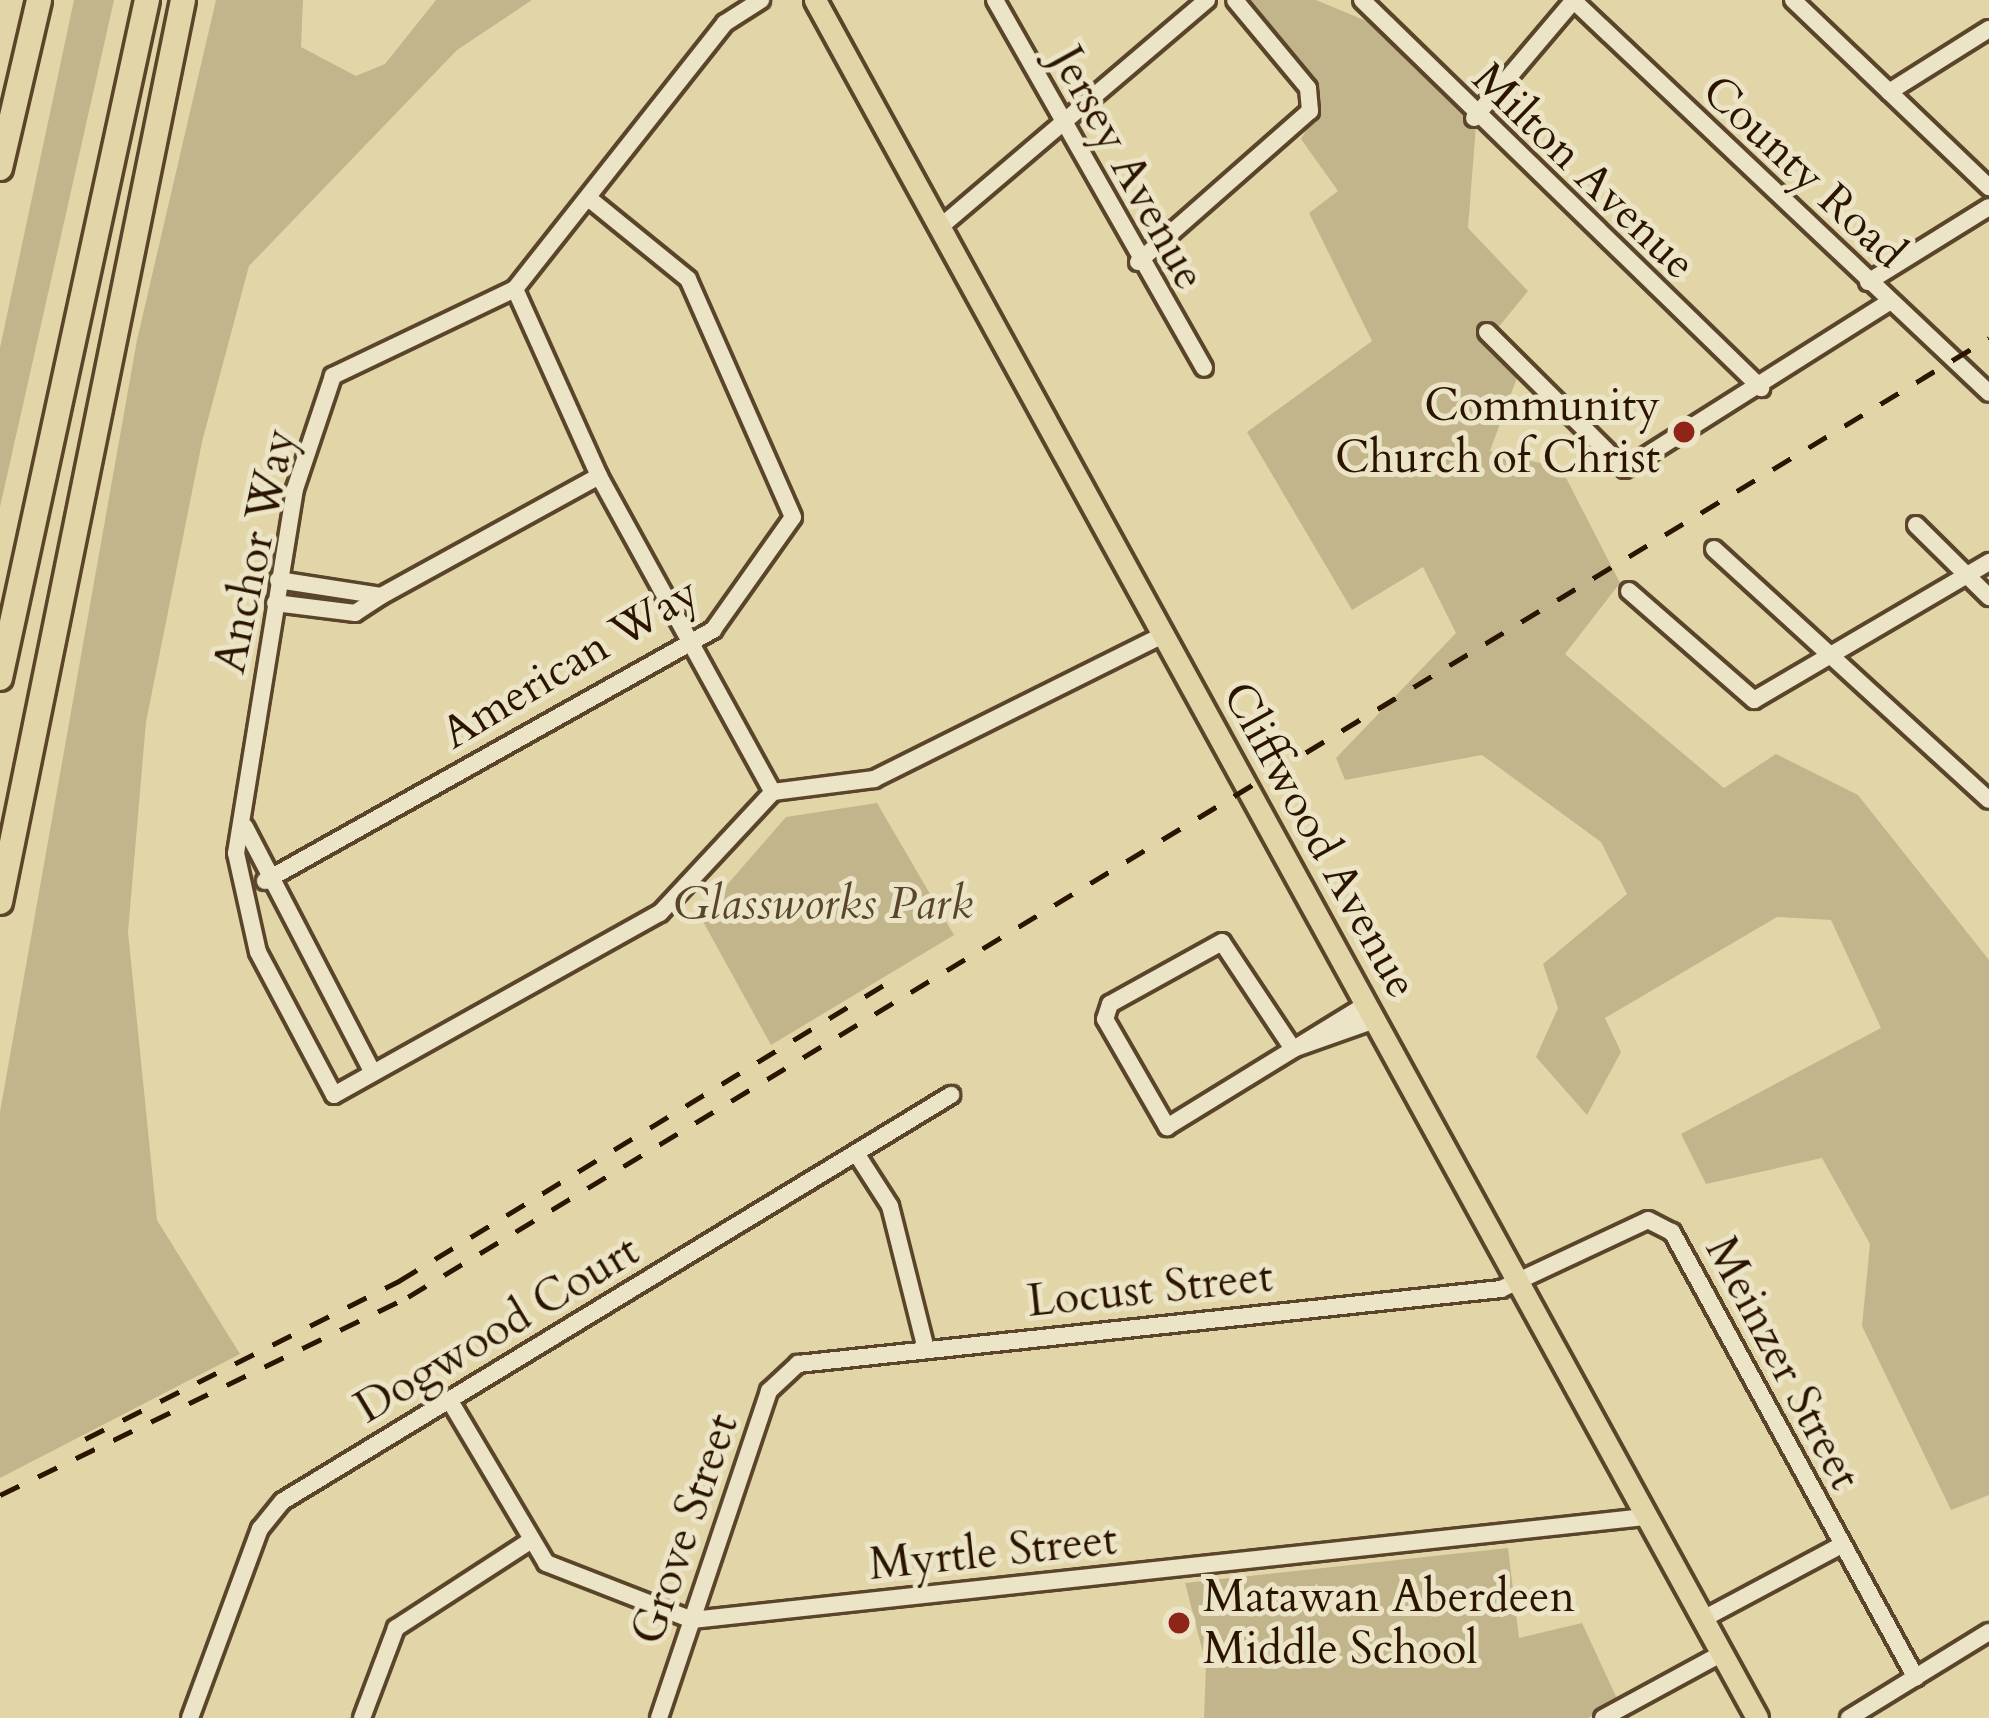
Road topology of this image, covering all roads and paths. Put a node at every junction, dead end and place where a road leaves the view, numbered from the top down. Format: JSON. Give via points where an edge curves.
{"nodes":[{"id":1,"x":40,"y":0,"type":"edge"},
{"id":2,"x":147,"y":0,"type":"edge"},
{"id":3,"x":183,"y":0,"type":"edge"},
{"id":4,"x":761,"y":0,"type":"edge"},
{"id":5,"x":815,"y":0,"type":"edge"},
{"id":6,"x":994,"y":0,"type":"edge"},
{"id":7,"x":1207,"y":0,"type":"edge"},
{"id":8,"x":1235,"y":0,"type":"edge"},
{"id":9,"x":1363,"y":0,"type":"edge"},
{"id":10,"x":1573,"y":0,"type":"edge"},
{"id":11,"x":1793,"y":0,"type":"edge"},
{"id":12,"x":1989,"y":29,"type":"edge"},
{"id":13,"x":1889,"y":92,"type":"junction"},
{"id":14,"x":1474,"y":118,"type":"junction"},
{"id":15,"x":1064,"y":126,"type":"junction"},
{"id":16,"x":0,"y":169,"type":"edge"},
{"id":17,"x":1989,"y":188,"type":"edge"},
{"id":18,"x":592,"y":201,"type":"junction"},
{"id":19,"x":1989,"y":207,"type":"edge"},
{"id":20,"x":939,"y":228,"type":"junction"},
{"id":21,"x":1138,"y":262,"type":"junction"},
{"id":22,"x":1868,"y":282,"type":"junction"},
{"id":23,"x":515,"y":289,"type":"junction"},
{"id":24,"x":1889,"y":302,"type":"junction"},
{"id":25,"x":1487,"y":332,"type":"dead end"},
{"id":26,"x":1204,"y":368,"type":"dead end"},
{"id":27,"x":1761,"y":388,"type":"junction"},
{"id":28,"x":1989,"y":393,"type":"edge"},
{"id":29,"x":599,"y":476,"type":"junction"},
{"id":30,"x":1916,"y":525,"type":"dead end"},
{"id":31,"x":1714,"y":548,"type":"dead end"},
{"id":32,"x":1989,"y":562,"type":"edge"},
{"id":33,"x":1966,"y":576,"type":"junction"},
{"id":34,"x":278,"y":580,"type":"junction"},
{"id":35,"x":1629,"y":591,"type":"dead end"},
{"id":36,"x":381,"y":596,"type":"junction"},
{"id":37,"x":1989,"y":597,"type":"edge"},
{"id":38,"x":275,"y":603,"type":"junction"},
{"id":39,"x":1163,"y":635,"type":"junction"},
{"id":40,"x":692,"y":642,"type":"junction"},
{"id":41,"x":1831,"y":657,"type":"junction"},
{"id":42,"x":0,"y":678,"type":"edge"},
{"id":43,"x":773,"y":792,"type":"junction"},
{"id":44,"x":1989,"y":800,"type":"edge"},
{"id":45,"x":243,"y":820,"type":"junction"},
{"id":46,"x":266,"y":881,"type":"junction"},
{"id":47,"x":0,"y":902,"type":"edge"},
{"id":48,"x":1371,"y":1012,"type":"junction"},
{"id":49,"x":1293,"y":1049,"type":"junction"},
{"id":50,"x":373,"y":1073,"type":"junction"},
{"id":51,"x":951,"y":1095,"type":"dead end"},
{"id":52,"x":856,"y":1153,"type":"junction"},
{"id":53,"x":1520,"y":1286,"type":"junction"},
{"id":54,"x":926,"y":1349,"type":"junction"},
{"id":55,"x":789,"y":1369,"type":"joint"},
{"id":56,"x":450,"y":1401,"type":"junction"},
{"id":57,"x":1644,"y":1517,"type":"junction"},
{"id":58,"x":530,"y":1540,"type":"junction"},
{"id":59,"x":1840,"y":1546,"type":"junction"},
{"id":60,"x":1703,"y":1619,"type":"junction"},
{"id":61,"x":692,"y":1620,"type":"junction"},
{"id":62,"x":1989,"y":1632,"type":"edge"},
{"id":63,"x":1721,"y":1654,"type":"junction"},
{"id":64,"x":1916,"y":1678,"type":"junction"},
{"id":65,"x":190,"y":1718,"type":"edge"},
{"id":66,"x":362,"y":1718,"type":"edge"},
{"id":67,"x":658,"y":1718,"type":"edge"},
{"id":68,"x":1603,"y":1718,"type":"edge"},
{"id":69,"x":1757,"y":1718,"type":"edge"},
{"id":70,"x":1850,"y":1718,"type":"edge"}],
"edges":[{"from":1,"to":16,"type":"highway"},
{"from":2,"to":42,"type":"highway"},
{"from":3,"to":47,"type":"highway"},
{"from":4,"to":18,"type":"street","name":"Anchor Way","via":[[725,23]]},
{"from":5,"to":20,"type":"main road","name":"Cliffwood Avenue"},
{"from":6,"to":15,"type":"street","name":"Jersey Avenue"},
{"from":7,"to":15,"type":"street"},
{"from":8,"to":21,"type":"street","via":[[1312,99],[1303,123]]},
{"from":9,"to":14,"type":"street","name":"Milton Avenue"},
{"from":10,"to":14,"type":"street"},
{"from":10,"to":22,"type":"street","name":"County Road"},
{"from":11,"to":13,"type":"street"},
{"from":12,"to":13,"type":"street"},
{"from":13,"to":17,"type":"street"},
{"from":14,"to":27,"type":"street","name":"Milton Avenue"},
{"from":15,"to":20,"type":"street"},
{"from":15,"to":21,"type":"street","name":"Jersey Avenue"},
{"from":18,"to":23,"type":"street","name":"Anchor Way"},
{"from":18,"to":40,"type":"street","name":"American Way","via":[[688,279],[792,499],[793,518],[736,603]]},
{"from":19,"to":22,"type":"street"},
{"from":20,"to":39,"type":"main road","name":"Cliffwood Avenue"},
{"from":21,"to":26,"type":"street","name":"Jersey Avenue"},
{"from":22,"to":24,"type":"street","name":"County Road"},
{"from":23,"to":29,"type":"street"},
{"from":23,"to":34,"type":"street","name":"Anchor Way","via":[[333,376]]},
{"from":24,"to":27,"type":"street"},
{"from":24,"to":28,"type":"street","name":"County Road"},
{"from":25,"to":27,"type":"street","via":[[1621,469]]},
{"from":29,"to":36,"type":"street"},
{"from":29,"to":40,"type":"street"},
{"from":30,"to":33,"type":"street"},
{"from":31,"to":41,"type":"street"},
{"from":32,"to":33,"type":"street"},
{"from":33,"to":37,"type":"street"},
{"from":33,"to":41,"type":"street"},
{"from":34,"to":36,"type":"street"},
{"from":34,"to":38,"type":"street","name":"Anchor Way"},
{"from":35,"to":41,"type":"street","via":[[1748,700]]},
{"from":36,"to":38,"type":"street","via":[[355,613]]},
{"from":38,"to":45,"type":"street","name":"Anchor Way"},
{"from":39,"to":43,"type":"street","via":[[874,779]]},
{"from":39,"to":48,"type":"main road","name":"Cliffwood Avenue"},
{"from":40,"to":43,"type":"street"},
{"from":40,"to":46,"type":"street","name":"American Way"},
{"from":41,"to":44,"type":"street"},
{"from":43,"to":50,"type":"street","via":[[660,914]]},
{"from":45,"to":46,"type":"street","name":"Anchor Way"},
{"from":45,"to":50,"type":"street","name":"Anchor Way","via":[[244,911],[334,1095]]},
{"from":46,"to":50,"type":"street","name":"Anchor Way"},
{"from":48,"to":49,"type":"street"},
{"from":48,"to":53,"type":"main road","name":"Cliffwood Avenue"},
{"from":49,"to":49,"type":"street","via":[[1166,1126],[1105,1019],[1110,1004],[1222,942]]},
{"from":51,"to":52,"type":"street","name":"Dogwood Court"},
{"from":52,"to":54,"type":"street","via":[[890,1206]]},
{"from":52,"to":56,"type":"street","name":"Dogwood Court"},
{"from":53,"to":54,"type":"street","name":"Locust Street"},
{"from":53,"to":57,"type":"main road","name":"Cliffwood Avenue"},
{"from":53,"to":59,"type":"street","name":"Meinzer Street","via":[[1637,1223],[1667,1226]]},
{"from":54,"to":55,"type":"street","name":"Locust Street"},
{"from":55,"to":61,"type":"street","name":"Grove Street","via":[[769,1391]]},
{"from":56,"to":58,"type":"street","name":"Myrtle Street"},
{"from":56,"to":65,"type":"street","name":"Dogwood Court","via":[[283,1501],[260,1529]]},
{"from":57,"to":60,"type":"main road","name":"Cliffwood Avenue"},
{"from":57,"to":61,"type":"street","name":"Myrtle Street"},
{"from":58,"to":61,"type":"street","name":"Myrtle Street","via":[[559,1571]]},
{"from":58,"to":66,"type":"street","via":[[396,1628]]},
{"from":59,"to":60,"type":"street"},
{"from":59,"to":64,"type":"street","name":"Meinzer Street"},
{"from":60,"to":63,"type":"main road","name":"Cliffwood Avenue"},
{"from":61,"to":67,"type":"street","name":"Grove Street"},
{"from":62,"to":64,"type":"street"},
{"from":63,"to":68,"type":"street"},
{"from":63,"to":69,"type":"main road","name":"Cliffwood Avenue"},
{"from":64,"to":70,"type":"street"}]}
